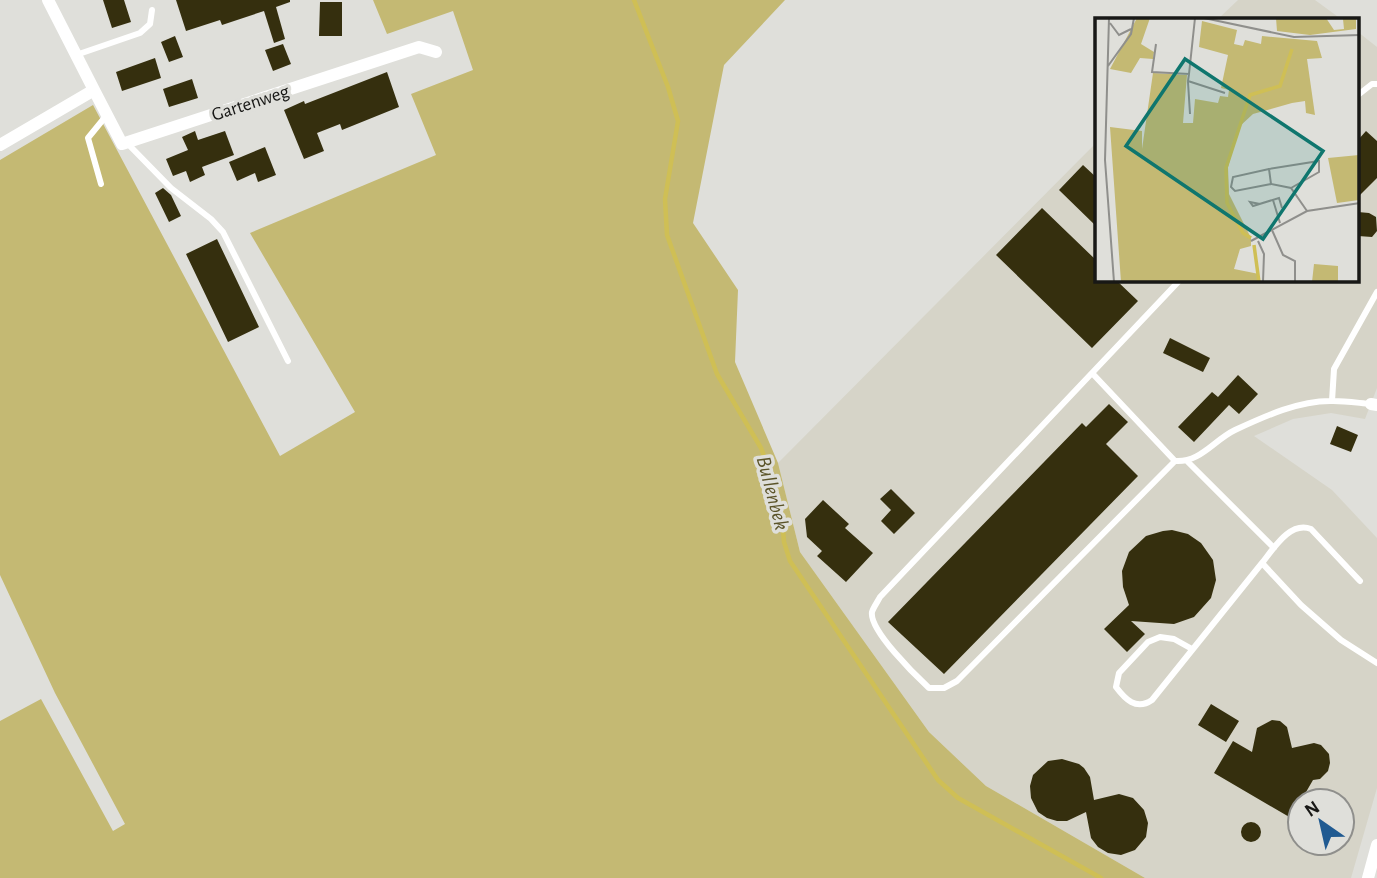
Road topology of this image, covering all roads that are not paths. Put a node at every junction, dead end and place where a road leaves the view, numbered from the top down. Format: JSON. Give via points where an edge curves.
{"nodes":[{"id":1,"x":48,"y":0,"type":"edge"},
{"id":2,"x":152,"y":10,"type":"dead end"},
{"id":3,"x":436,"y":52,"type":"dead end"},
{"id":4,"x":76,"y":55,"type":"junction"},
{"id":5,"x":1377,"y":84,"type":"edge"},
{"id":6,"x":94,"y":90,"type":"junction"},
{"id":7,"x":1360,"y":93,"type":"edge"},
{"id":8,"x":106,"y":116,"type":"junction"},
{"id":9,"x":126,"y":142,"type":"junction"},
{"id":10,"x":0,"y":145,"type":"edge"},
{"id":11,"x":101,"y":184,"type":"dead end"},
{"id":12,"x":1178,"y":282,"type":"edge"},
{"id":13,"x":1377,"y":292,"type":"edge"},
{"id":14,"x":288,"y":360,"type":"dead end"},
{"id":15,"x":1092,"y":373,"type":"junction"},
{"id":16,"x":1332,"y":401,"type":"junction"},
{"id":17,"x":1374,"y":405,"type":"edge"},
{"id":18,"x":1175,"y":461,"type":"junction"},
{"id":19,"x":1188,"y":462,"type":"junction"},
{"id":20,"x":1274,"y":548,"type":"junction"},
{"id":21,"x":1262,"y":563,"type":"junction"},
{"id":22,"x":1360,"y":580,"type":"dead end"},
{"id":23,"x":1192,"y":649,"type":"junction"},
{"id":24,"x":1377,"y":663,"type":"edge"},
{"id":25,"x":1377,"y":845,"type":"edge"},
{"id":26,"x":1368,"y":878,"type":"edge"}],
"edges":[{"from":1,"to":4,"type":"street"},
{"from":2,"to":4,"type":"lane","via":[[150,24],[140,33]]},
{"from":3,"to":9,"type":"street","name":"Gartenweg","via":[[419,47]]},
{"from":4,"to":6,"type":"street"},
{"from":5,"to":7,"type":"lane"},
{"from":6,"to":8,"type":"street"},
{"from":6,"to":10,"type":"street"},
{"from":8,"to":9,"type":"street","via":[[122,144]]},
{"from":8,"to":11,"type":"lane","via":[[88,138]]},
{"from":9,"to":14,"type":"lane","via":[[223,232]]},
{"from":12,"to":15,"type":"lane"},
{"from":13,"to":16,"type":"lane","via":[[1334,369]]},
{"from":15,"to":18,"type":"lane"},
{"from":15,"to":18,"type":"lane","via":[[880,597],[872,613],[874,626],[913,673],[929,688],[944,688],[957,681]]},
{"from":16,"to":17,"type":"lane"},
{"from":16,"to":19,"type":"lane","via":[[1305,404],[1254,422]]},
{"from":18,"to":19,"type":"lane"},
{"from":19,"to":20,"type":"lane"},
{"from":20,"to":21,"type":"lane"},
{"from":20,"to":22,"type":"lane","via":[[1293,529],[1303,526]]},
{"from":21,"to":23,"type":"lane"},
{"from":21,"to":24,"type":"lane","via":[[1341,640]]},
{"from":23,"to":23,"type":"lane","via":[[1146,704],[1133,704],[1116,687],[1119,673],[1148,642],[1160,636]]},
{"from":25,"to":26,"type":"street"}]}
